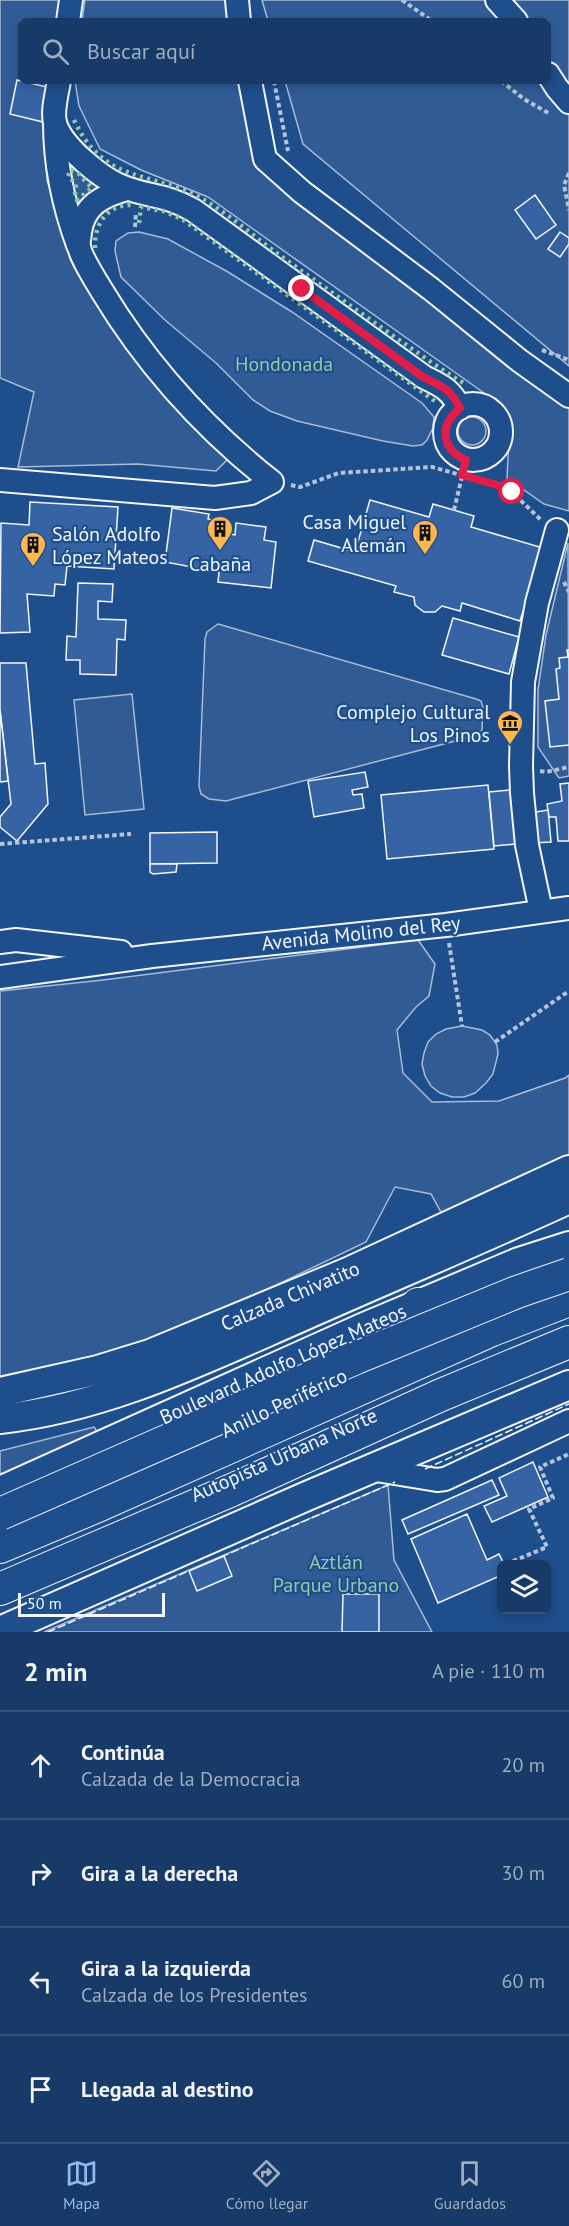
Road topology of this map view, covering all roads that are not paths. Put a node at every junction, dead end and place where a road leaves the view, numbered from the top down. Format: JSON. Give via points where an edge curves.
{"nodes":[{"id":1,"x":71,"y":0,"type":"edge"},
{"id":2,"x":237,"y":0,"type":"edge"},
{"id":3,"x":497,"y":0,"type":"edge"},
{"id":4,"x":68,"y":18,"type":"edge"},
{"id":5,"x":239,"y":18,"type":"edge"},
{"id":6,"x":513,"y":18,"type":"edge"},
{"id":7,"x":551,"y":79,"type":"edge"},
{"id":8,"x":59,"y":84,"type":"edge"},
{"id":9,"x":251,"y":84,"type":"edge"},
{"id":10,"x":564,"y":111,"type":"edge"},
{"id":11,"x":55,"y":123,"type":"junction"},
{"id":12,"x":127,"y":189,"type":"junction"},
{"id":13,"x":79,"y":246,"type":"junction"},
{"id":14,"x":569,"y":396,"type":"edge"},
{"id":15,"x":460,"y":408,"type":"junction"},
{"id":16,"x":0,"y":480,"type":"edge"},
{"id":17,"x":557,"y":530,"type":"road end"},
{"id":18,"x":569,"y":908,"type":"edge"},
{"id":19,"x":541,"y":911,"type":"junction"},
{"id":20,"x":0,"y":942,"type":"edge"},
{"id":21,"x":152,"y":956,"type":"junction"},
{"id":22,"x":0,"y":977,"type":"edge"},
{"id":23,"x":569,"y":1170,"type":"edge"},
{"id":24,"x":569,"y":1199,"type":"edge"},
{"id":25,"x":569,"y":1246,"type":"edge"},
{"id":26,"x":569,"y":1274,"type":"edge"},
{"id":27,"x":569,"y":1282,"type":"edge"},
{"id":28,"x":569,"y":1300,"type":"edge"},
{"id":29,"x":418,"y":1304,"type":"junction"},
{"id":30,"x":569,"y":1334,"type":"edge"},
{"id":31,"x":569,"y":1342,"type":"edge"},
{"id":32,"x":569,"y":1363,"type":"edge"},
{"id":33,"x":362,"y":1367,"type":"junction"},
{"id":34,"x":569,"y":1385,"type":"edge"},
{"id":35,"x":0,"y":1392,"type":"edge"},
{"id":36,"x":0,"y":1419,"type":"edge"},
{"id":37,"x":569,"y":1421,"type":"edge"},
{"id":38,"x":370,"y":1469,"type":"junction"},
{"id":39,"x":0,"y":1491,"type":"edge"},
{"id":40,"x":0,"y":1514,"type":"edge"},
{"id":41,"x":0,"y":1530,"type":"edge"},
{"id":42,"x":0,"y":1547,"type":"edge"},
{"id":43,"x":0,"y":1578,"type":"edge"},
{"id":44,"x":0,"y":1589,"type":"edge"},
{"id":45,"x":0,"y":1607,"type":"edge"},
{"id":46,"x":0,"y":1630,"type":"edge"}],
"edges":[{"from":1,"to":4,"type":"street"},
{"from":2,"to":5,"type":"street"},
{"from":3,"to":6,"type":"street"},
{"from":7,"to":10,"type":"street"},
{"from":8,"to":11,"type":"street"},
{"from":9,"to":14,"type":"street","via":[[265,159],[302,192]]},
{"from":11,"to":12,"type":"street","via":[[80,157]]},
{"from":11,"to":13,"type":"street","via":[[61,193]]},
{"from":12,"to":13,"type":"street","via":[[99,200],[87,210]]},
{"from":12,"to":15,"type":"street","via":[[179,201],[193,210],[423,377],[443,386],[453,394]]},
{"from":13,"to":16,"type":"street","via":[[119,319],[159,372],[212,428],[272,482],[251,493],[215,498]]},
{"from":15,"to":15,"type":"street","via":[[447,422],[446,440],[464,467],[491,454],[501,429],[499,420],[486,407]]},
{"from":17,"to":19,"type":"street","via":[[537,603],[523,682],[520,766],[527,845]]},
{"from":18,"to":19,"type":"street","name":"Avenida Molino del Rey"},
{"from":19,"to":21,"type":"street","name":"Avenida Molino del Rey"},
{"from":20,"to":21,"type":"street","name":"Avenida Molino del Rey","via":[[16,940]]},
{"from":21,"to":22,"type":"street","name":"Avenida Molino del Rey"},
{"from":23,"to":35,"type":"main road","name":"Calzada Chivatito","via":[[348,1272],[150,1354],[88,1373]]},
{"from":24,"to":36,"type":"main road","name":"Calzada Chivatito","via":[[139,1385],[48,1413]]},
{"from":25,"to":29,"type":"main road","name":"Boulevard Adolfo López Mateos"},
{"from":26,"to":40,"type":"highway","bridge":true,"via":[[356,1358]]},
{"from":27,"to":33,"type":"highway","name":"Anillo Periférico","via":[[443,1329]]},
{"from":28,"to":42,"type":"highway","name":"Autopista Urbana Norte","via":[[492,1330]]},
{"from":29,"to":33,"type":"highway"},
{"from":29,"to":39,"type":"main road","name":"Boulevard Adolfo López Mateos"},
{"from":30,"to":43,"type":"highway","name":"Autopista Urbana Norte"},
{"from":31,"to":44,"type":"highway"},
{"from":32,"to":45,"type":"highway"},
{"from":33,"to":41,"type":"highway","name":"Anillo Periférico","via":[[134,1473]]},
{"from":34,"to":38,"type":"main road"},
{"from":37,"to":38,"type":"street","via":[[445,1479]]},
{"from":38,"to":46,"type":"main road"}]}
